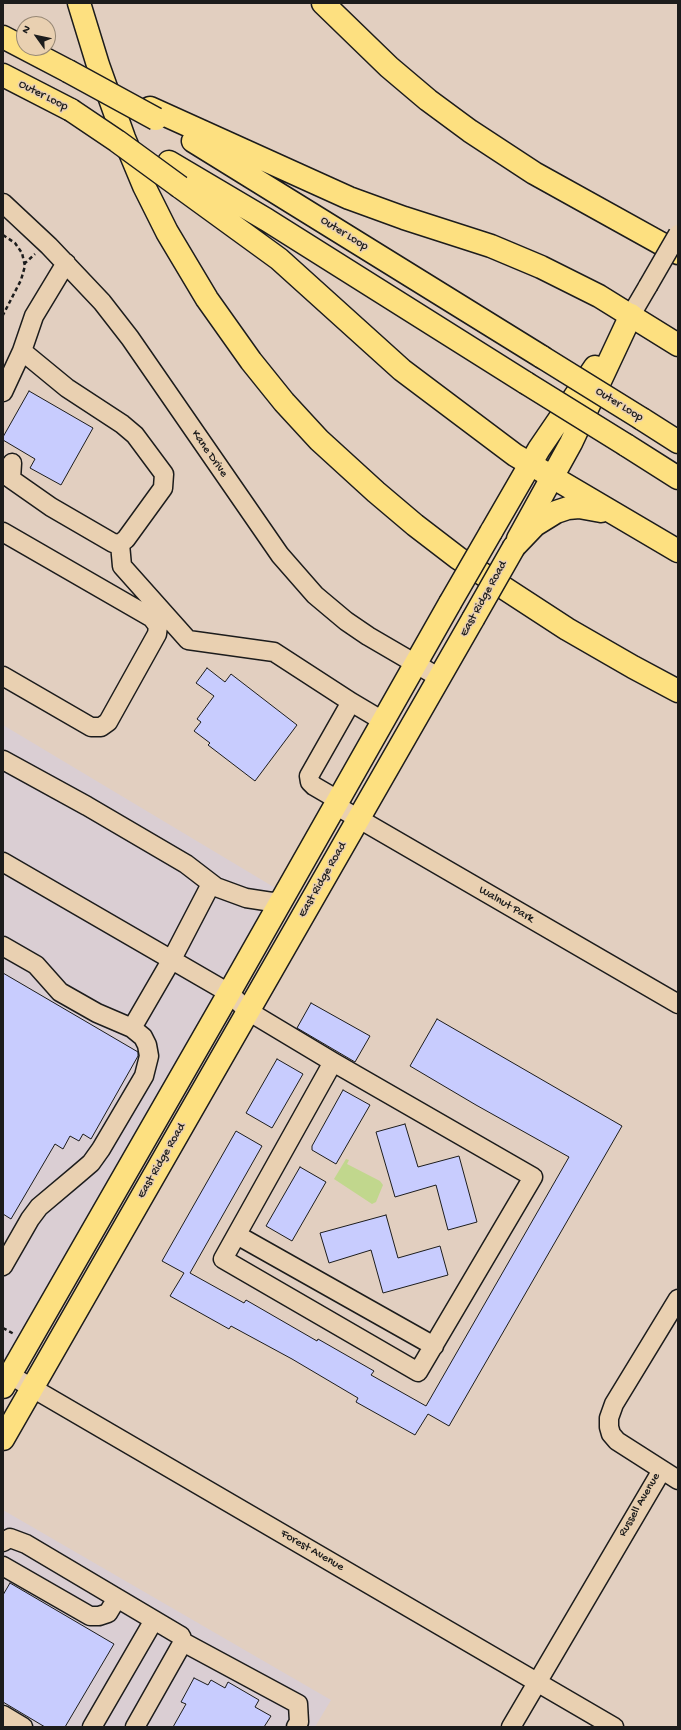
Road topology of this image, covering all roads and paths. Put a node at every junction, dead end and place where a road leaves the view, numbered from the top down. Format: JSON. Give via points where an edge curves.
{"nodes":[{"id":1,"x":79,"y":3,"type":"edge"},
{"id":2,"x":328,"y":8,"type":"edge"},
{"id":3,"x":3,"y":37,"type":"edge"},
{"id":4,"x":3,"y":75,"type":"edge"},
{"id":5,"x":71,"y":110,"type":"junction"},
{"id":6,"x":153,"y":114,"type":"junction"},
{"id":7,"x":3,"y":203,"type":"edge"},
{"id":8,"x":678,"y":234,"type":"edge"},
{"id":9,"x":3,"y":235,"type":"edge"},
{"id":10,"x":38,"y":250,"type":"dead end"},
{"id":11,"x":678,"y":253,"type":"edge"},
{"id":12,"x":66,"y":263,"type":"junction"},
{"id":13,"x":24,"y":264,"type":"junction"},
{"id":14,"x":3,"y":315,"type":"edge"},
{"id":15,"x":631,"y":315,"type":"junction"},
{"id":16,"x":678,"y":345,"type":"edge"},
{"id":17,"x":22,"y":350,"type":"junction"},
{"id":18,"x":3,"y":392,"type":"edge"},
{"id":19,"x":678,"y":442,"type":"edge"},
{"id":20,"x":12,"y":463,"type":"dead end"},
{"id":21,"x":530,"y":465,"type":"junction"},
{"id":22,"x":552,"y":478,"type":"junction"},
{"id":23,"x":678,"y":478,"type":"edge"},
{"id":24,"x":619,"y":517,"type":"junction"},
{"id":25,"x":3,"y":532,"type":"edge"},
{"id":26,"x":120,"y":544,"type":"junction"},
{"id":27,"x":514,"y":546,"type":"junction"},
{"id":28,"x":678,"y":551,"type":"edge"},
{"id":29,"x":415,"y":663,"type":"junction"},
{"id":30,"x":3,"y":676,"type":"edge"},
{"id":31,"x":440,"y":678,"type":"junction"},
{"id":32,"x":678,"y":691,"type":"edge"},
{"id":33,"x":351,"y":702,"type":"junction"},
{"id":34,"x":383,"y":721,"type":"junction"},
{"id":35,"x":3,"y":760,"type":"edge"},
{"id":36,"x":336,"y":803,"type":"junction"},
{"id":37,"x":358,"y":819,"type":"junction"},
{"id":38,"x":3,"y":862,"type":"edge"},
{"id":39,"x":211,"y":884,"type":"junction"},
{"id":40,"x":281,"y":901,"type":"junction"},
{"id":41,"x":3,"y":946,"type":"edge"},
{"id":42,"x":172,"y":959,"type":"junction"},
{"id":43,"x":229,"y":993,"type":"junction"},
{"id":44,"x":678,"y":1004,"type":"edge"},
{"id":45,"x":248,"y":1011,"type":"junction"},
{"id":46,"x":132,"y":1028,"type":"junction"},
{"id":47,"x":333,"y":1062,"type":"junction"},
{"id":48,"x":237,"y":1234,"type":"junction"},
{"id":49,"x":3,"y":1266,"type":"edge"},
{"id":50,"x":678,"y":1299,"type":"edge"},
{"id":51,"x":434,"y":1346,"type":"junction"},
{"id":52,"x":6,"y":1381,"type":"edge"},
{"id":53,"x":32,"y":1389,"type":"junction"},
{"id":54,"x":3,"y":1439,"type":"edge"},
{"id":55,"x":662,"y":1470,"type":"junction"},
{"id":56,"x":678,"y":1480,"type":"edge"},
{"id":57,"x":3,"y":1542,"type":"edge"},
{"id":58,"x":3,"y":1566,"type":"edge"},
{"id":59,"x":117,"y":1598,"type":"junction"},
{"id":60,"x":154,"y":1620,"type":"junction"},
{"id":61,"x":183,"y":1642,"type":"junction"},
{"id":62,"x":537,"y":1682,"type":"junction"},
{"id":63,"x":3,"y":1715,"type":"edge"},
{"id":64,"x":23,"y":1727,"type":"edge"},
{"id":65,"x":92,"y":1727,"type":"edge"},
{"id":66,"x":135,"y":1727,"type":"edge"},
{"id":67,"x":296,"y":1727,"type":"edge"},
{"id":68,"x":511,"y":1727,"type":"edge"},
{"id":69,"x":614,"y":1727,"type":"edge"}],
"edges":[{"from":1,"to":32,"type":"main road","via":[[124,138],[164,226],[206,298],[284,402],[376,492],[458,558],[567,628]]},
{"from":2,"to":11,"type":"main road","via":[[399,76],[475,134],[551,183]]},
{"from":3,"to":6,"type":"main road","name":"Outer Loop","bridge":true},
{"from":4,"to":5,"type":"main road","name":"Outer Loop"},
{"from":5,"to":21,"type":"main road","bridge":true,"via":[[279,259],[402,370]]},
{"from":5,"to":23,"type":"main road","name":"Outer Loop","bridge":true,"via":[[169,162],[274,224]]},
{"from":6,"to":15,"type":"main road","via":[[349,198],[528,261],[588,290]]},
{"from":6,"to":19,"type":"main road","name":"Outer Loop","bridge":true},
{"from":7,"to":12,"type":"street","name":"Kane Drive"},
{"from":8,"to":15,"type":"street","name":"East Ridge Road","bridge":true},
{"from":9,"to":13,"type":"path","via":[[19,248]]},
{"from":10,"to":13,"type":"path"},
{"from":12,"to":17,"type":"street","via":[[34,316]]},
{"from":12,"to":29,"type":"street","name":"Kane Drive","via":[[102,302],[130,338],[280,555],[315,595],[346,621]]},
{"from":13,"to":14,"type":"path","via":[[21,280]]},
{"from":15,"to":16,"type":"main road"},
{"from":15,"to":21,"type":"main road","name":"East Ridge Road"},
{"from":15,"to":22,"type":"main road","name":"East Ridge Road","via":[[580,425]]},
{"from":17,"to":18,"type":"street"},
{"from":17,"to":26,"type":"street","via":[[67,388],[135,435],[164,474],[163,488]]},
{"from":20,"to":26,"type":"street","via":[[11,479],[51,508],[113,543]]},
{"from":21,"to":22,"type":"main road"},
{"from":21,"to":29,"type":"main road","name":"East Ridge Road","bridge":true},
{"from":22,"to":24,"type":"main road"},
{"from":22,"to":27,"type":"main road","name":"East Ridge Road"},
{"from":24,"to":27,"type":"main road","via":[[591,508],[562,510],[540,521]]},
{"from":24,"to":28,"type":"main road"},
{"from":25,"to":30,"type":"street","via":[[152,618],[158,626],[157,634],[108,722],[101,727],[91,727]]},
{"from":26,"to":33,"type":"street","via":[[122,566],[188,640],[274,652]]},
{"from":27,"to":31,"type":"main road","name":"East Ridge Road","bridge":true},
{"from":29,"to":31,"type":"street","name":"Kane Drive"},
{"from":29,"to":34,"type":"main road","name":"East Ridge Road"},
{"from":31,"to":37,"type":"main road","name":"East Ridge Road"},
{"from":33,"to":34,"type":"street"},
{"from":33,"to":36,"type":"street","name":"Walnut Park","via":[[309,776],[310,782]]},
{"from":34,"to":36,"type":"main road","name":"East Ridge Road"},
{"from":35,"to":39,"type":"street","via":[[186,864]]},
{"from":36,"to":37,"type":"street","name":"Walnut Park"},
{"from":36,"to":40,"type":"main road","name":"East Ridge Road"},
{"from":37,"to":44,"type":"street","name":"Walnut Park"},
{"from":37,"to":45,"type":"main road","name":"East Ridge Road"},
{"from":38,"to":42,"type":"street"},
{"from":39,"to":40,"type":"street","via":[[246,898]]},
{"from":39,"to":42,"type":"street"},
{"from":40,"to":43,"type":"main road","name":"East Ridge Road"},
{"from":41,"to":46,"type":"street","via":[[36,965],[60,992],[97,1014]]},
{"from":42,"to":43,"type":"street"},
{"from":42,"to":46,"type":"street"},
{"from":43,"to":45,"type":"street"},
{"from":43,"to":52,"type":"main road","name":"East Ridge Road"},
{"from":45,"to":47,"type":"street"},
{"from":45,"to":53,"type":"main road","name":"East Ridge Road"},
{"from":46,"to":49,"type":"street","via":[[143,1037],[147,1045],[149,1056],[144,1076],[91,1162],[39,1207]]},
{"from":47,"to":48,"type":"street"},
{"from":47,"to":51,"type":"street","via":[[533,1177]]},
{"from":48,"to":51,"type":"street"},
{"from":48,"to":51,"type":"street","via":[[223,1259],[418,1372]]},
{"from":50,"to":55,"type":"street","name":"Russell Avenue","via":[[614,1404],[609,1418],[611,1434],[617,1441]]},
{"from":52,"to":53,"type":"street","name":"Forest Avenue"},
{"from":53,"to":54,"type":"main road","name":"East Ridge Road"},
{"from":53,"to":62,"type":"street","name":"Forest Avenue"},
{"from":55,"to":56,"type":"street"},
{"from":55,"to":62,"type":"street","name":"Russell Avenue"},
{"from":57,"to":59,"type":"street","via":[[10,1538],[26,1544]]},
{"from":58,"to":59,"type":"street","via":[[90,1616],[108,1613]]},
{"from":59,"to":60,"type":"street"},
{"from":60,"to":61,"type":"street","via":[[181,1636]]},
{"from":60,"to":65,"type":"street"},
{"from":61,"to":66,"type":"street"},
{"from":61,"to":67,"type":"street","via":[[298,1704],[299,1722]]},
{"from":62,"to":68,"type":"street","name":"Russell Avenue"},
{"from":62,"to":69,"type":"street","name":"Forest Avenue"},
{"from":63,"to":64,"type":"street"}]}
